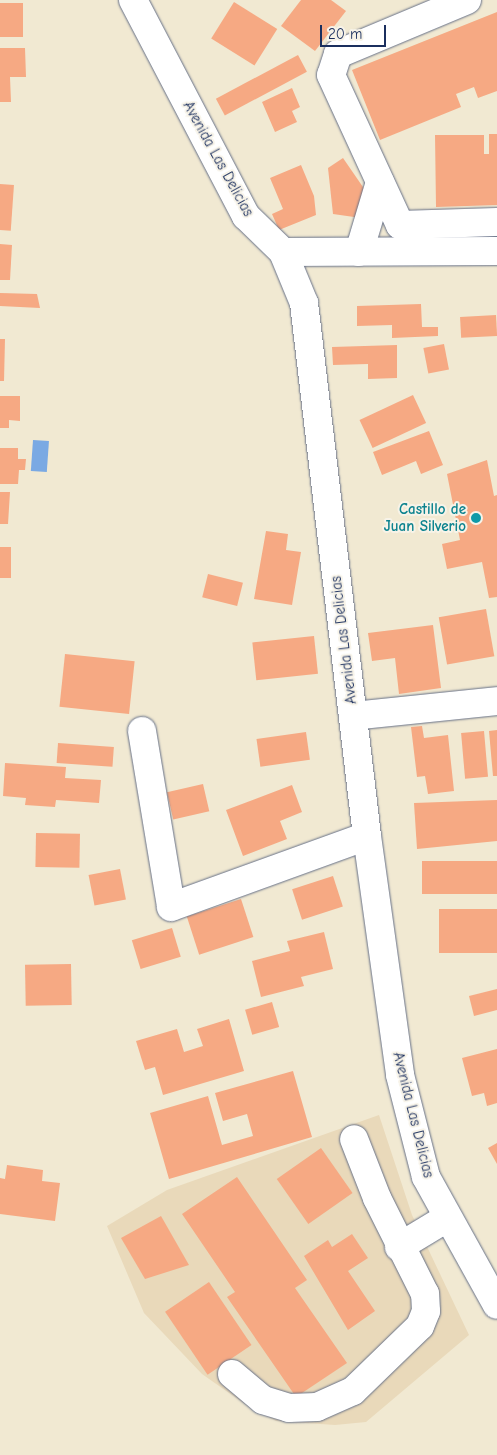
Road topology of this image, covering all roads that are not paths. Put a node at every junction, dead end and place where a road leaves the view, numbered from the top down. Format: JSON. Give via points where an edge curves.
{"nodes":[{"id":1,"x":133,"y":0,"type":"edge"},
{"id":2,"x":467,"y":0,"type":"edge"},
{"id":3,"x":380,"y":182,"type":"junction"},
{"id":4,"x":497,"y":222,"type":"edge"},
{"id":5,"x":497,"y":251,"type":"edge"},
{"id":6,"x":283,"y":252,"type":"junction"},
{"id":7,"x":359,"y":252,"type":"junction"},
{"id":8,"x":497,"y":701,"type":"edge"},
{"id":9,"x":353,"y":716,"type":"junction"},
{"id":10,"x":142,"y":731,"type":"dead end"},
{"id":11,"x":367,"y":836,"type":"junction"},
{"id":12,"x":354,"y":1139,"type":"dead end"},
{"id":13,"x":447,"y":1218,"type":"junction"},
{"id":14,"x":399,"y":1247,"type":"junction"},
{"id":15,"x":497,"y":1305,"type":"edge"},
{"id":16,"x":232,"y":1374,"type":"dead end"}],
"edges":[{"from":1,"to":6,"type":"main road","name":"Avenida Las Delicias","via":[[246,216]]},
{"from":2,"to":3,"type":"main road","via":[[338,54],[331,75]]},
{"from":3,"to":4,"type":"main road","via":[[400,225]]},
{"from":3,"to":7,"type":"main road"},
{"from":5,"to":7,"type":"main road"},
{"from":6,"to":7,"type":"main road"},
{"from":6,"to":9,"type":"main road","name":"Avenida Las Delicias","via":[[304,303]]},
{"from":8,"to":9,"type":"main road"},
{"from":9,"to":11,"type":"main road","name":"Avenida Las Delicias"},
{"from":10,"to":11,"type":"main road","via":[[171,908]]},
{"from":11,"to":13,"type":"main road","name":"Avenida Las Delicias","via":[[400,1076],[426,1177]]},
{"from":12,"to":14,"type":"main road"},
{"from":13,"to":14,"type":"main road"},
{"from":13,"to":15,"type":"main road","name":"Avenida Las Delicias"},
{"from":14,"to":16,"type":"main road","via":[[425,1294],[424,1319],[354,1391],[317,1407],[289,1408],[263,1400]]}]}
